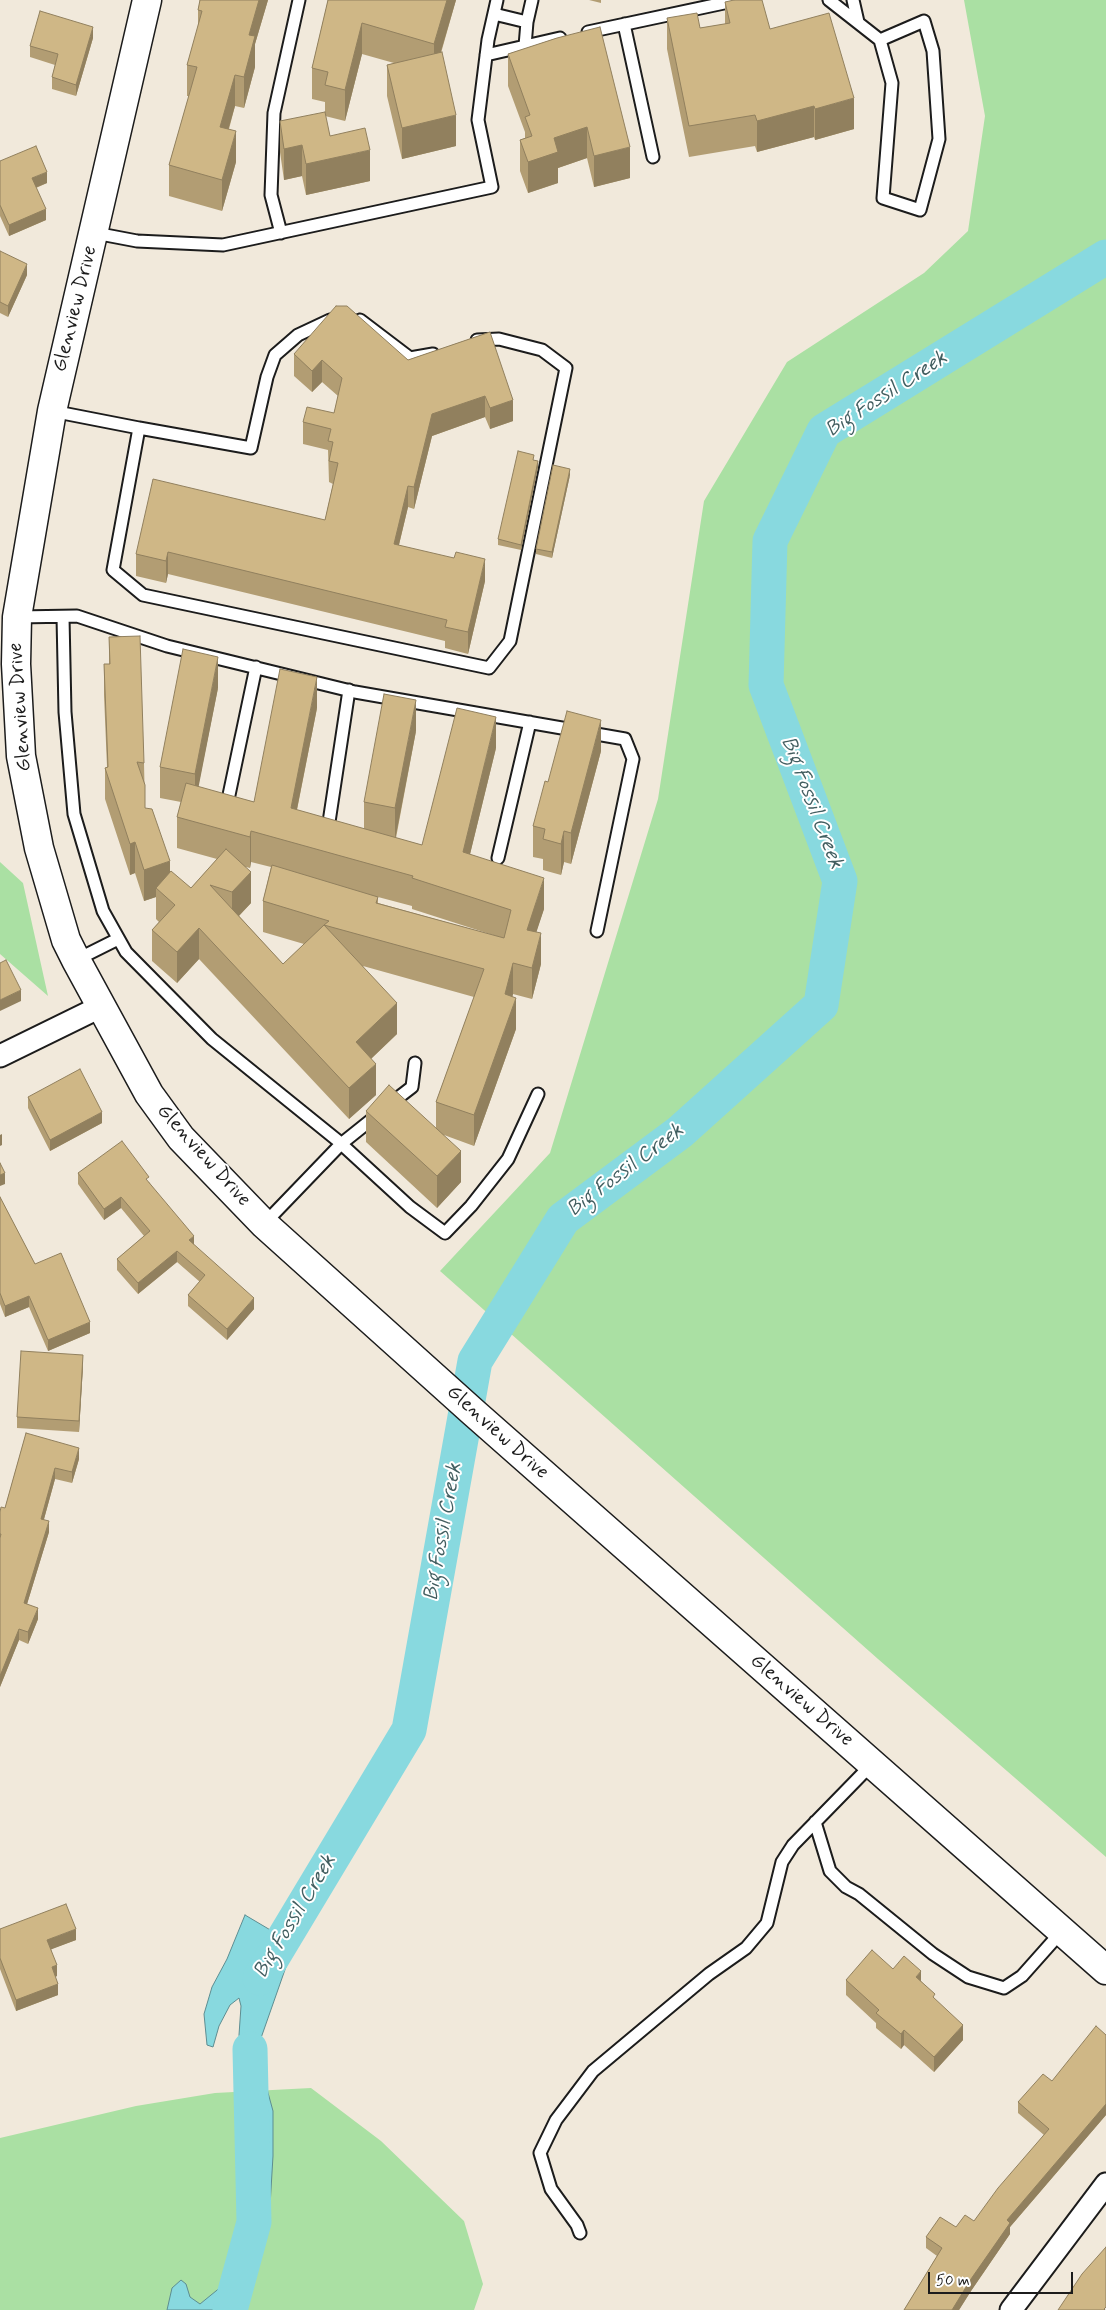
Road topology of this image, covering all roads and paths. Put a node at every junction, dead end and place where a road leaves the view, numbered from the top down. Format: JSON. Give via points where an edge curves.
{"nodes":[{"id":1,"x":147,"y":0,"type":"edge"},
{"id":2,"x":299,"y":0,"type":"edge"},
{"id":3,"x":497,"y":0,"type":"edge"},
{"id":4,"x":532,"y":0,"type":"edge"},
{"id":5,"x":738,"y":0,"type":"edge"},
{"id":6,"x":829,"y":0,"type":"edge"},
{"id":7,"x":853,"y":0,"type":"edge"},
{"id":8,"x":494,"y":14,"type":"junction"},
{"id":9,"x":527,"y":22,"type":"junction"},
{"id":10,"x":858,"y":22,"type":"junction"},
{"id":11,"x":624,"y":24,"type":"junction"},
{"id":12,"x":880,"y":40,"type":"junction"},
{"id":13,"x":525,"y":46,"type":"junction"},
{"id":14,"x":486,"y":55,"type":"junction"},
{"id":15,"x":653,"y":157,"type":"dead end"},
{"id":16,"x":95,"y":233,"type":"junction"},
{"id":17,"x":281,"y":233,"type":"junction"},
{"id":18,"x":467,"y":343,"type":"edge"},
{"id":19,"x":442,"y":352,"type":"edge"},
{"id":20,"x":52,"y":412,"type":"junction"},
{"id":21,"x":139,"y":428,"type":"junction"},
{"id":22,"x":16,"y":617,"type":"junction"},
{"id":23,"x":62,"y":617,"type":"junction"},
{"id":24,"x":8,"y":662,"type":"edge"},
{"id":25,"x":256,"y":667,"type":"junction"},
{"id":26,"x":349,"y":690,"type":"junction"},
{"id":27,"x":530,"y":722,"type":"junction"},
{"id":28,"x":229,"y":794,"type":"edge"},
{"id":29,"x":329,"y":822,"type":"edge"},
{"id":30,"x":498,"y":858,"type":"dead end"},
{"id":31,"x":597,"y":931,"type":"dead end"},
{"id":32,"x":118,"y":939,"type":"junction"},
{"id":33,"x":76,"y":960,"type":"junction"},
{"id":34,"x":100,"y":1007,"type":"junction"},
{"id":35,"x":0,"y":1056,"type":"edge"},
{"id":36,"x":416,"y":1063,"type":"dead end"},
{"id":37,"x":538,"y":1094,"type":"dead end"},
{"id":38,"x":341,"y":1144,"type":"junction"},
{"id":39,"x":264,"y":1224,"type":"junction"},
{"id":40,"x":872,"y":1764,"type":"junction"},
{"id":41,"x":815,"y":1822,"type":"junction"},
{"id":42,"x":1062,"y":1931,"type":"junction"},
{"id":43,"x":1106,"y":1970,"type":"edge"},
{"id":44,"x":1106,"y":2184,"type":"edge"},
{"id":45,"x":580,"y":2233,"type":"dead end"},
{"id":46,"x":1011,"y":2310,"type":"edge"}],
"edges":[{"from":1,"to":16,"type":"main road","name":"Glenview Drive"},
{"from":2,"to":17,"type":"lane","via":[[274,113],[271,195]]},
{"from":3,"to":8,"type":"lane"},
{"from":4,"to":9,"type":"lane"},
{"from":5,"to":11,"type":"lane"},
{"from":6,"to":10,"type":"lane"},
{"from":7,"to":10,"type":"lane"},
{"from":8,"to":9,"type":"lane"},
{"from":8,"to":14,"type":"lane"},
{"from":9,"to":13,"type":"lane"},
{"from":10,"to":12,"type":"lane"},
{"from":11,"to":13,"type":"lane"},
{"from":11,"to":15,"type":"lane"},
{"from":12,"to":12,"type":"lane","via":[[892,83],[883,198],[920,210],[939,138],[933,51],[924,21]]},
{"from":13,"to":14,"type":"lane"},
{"from":14,"to":17,"type":"lane","via":[[478,120],[492,188]]},
{"from":16,"to":17,"type":"lane","via":[[137,241],[223,245]]},
{"from":16,"to":20,"type":"main road","name":"Glenview Drive"},
{"from":18,"to":21,"type":"lane","via":[[475,340],[508,341],[542,350],[566,368],[510,641],[489,668],[143,595],[113,570]]},
{"from":19,"to":21,"type":"lane","via":[[410,358],[360,320],[330,320],[298,335],[275,355],[251,448]]},
{"from":20,"to":21,"type":"lane"},
{"from":20,"to":22,"type":"main road","name":"Glenview Drive"},
{"from":22,"to":23,"type":"lane"},
{"from":22,"to":24,"type":"main road","name":"Glenview Drive"},
{"from":23,"to":25,"type":"lane","via":[[77,616],[167,646]]},
{"from":23,"to":32,"type":"lane","via":[[65,712],[74,814],[103,911]]},
{"from":24,"to":33,"type":"main road","name":"Glenview Drive","via":[[21,756],[39,848],[66,940]]},
{"from":25,"to":26,"type":"lane"},
{"from":25,"to":28,"type":"lane"},
{"from":26,"to":27,"type":"lane"},
{"from":26,"to":29,"type":"lane"},
{"from":27,"to":30,"type":"lane"},
{"from":27,"to":31,"type":"lane","via":[[625,739],[633,758]]},
{"from":32,"to":33,"type":"lane"},
{"from":32,"to":38,"type":"lane","via":[[126,952],[212,1039]]},
{"from":33,"to":34,"type":"main road","name":"Glenview Drive"},
{"from":34,"to":35,"type":"street"},
{"from":34,"to":39,"type":"main road","name":"Glenview Drive","via":[[149,1094],[181,1138]]},
{"from":36,"to":38,"type":"lane","via":[[412,1087]]},
{"from":37,"to":38,"type":"lane","via":[[508,1159],[445,1233],[410,1208]]},
{"from":38,"to":39,"type":"lane"},
{"from":39,"to":40,"type":"main road","name":"Glenview Drive"},
{"from":40,"to":41,"type":"lane"},
{"from":40,"to":42,"type":"main road","name":"Glenview Drive"},
{"from":41,"to":42,"type":"lane","via":[[830,1871],[846,1888],[859,1894],[933,1954],[968,1977],[1004,1988],[1022,1976]]},
{"from":41,"to":45,"type":"lane","via":[[782,1862],[767,1923],[746,1948],[709,1974],[593,2071],[556,2120],[540,2153],[551,2189]]},
{"from":42,"to":43,"type":"main road","name":"Glenview Drive"},
{"from":44,"to":46,"type":"street"}]}
